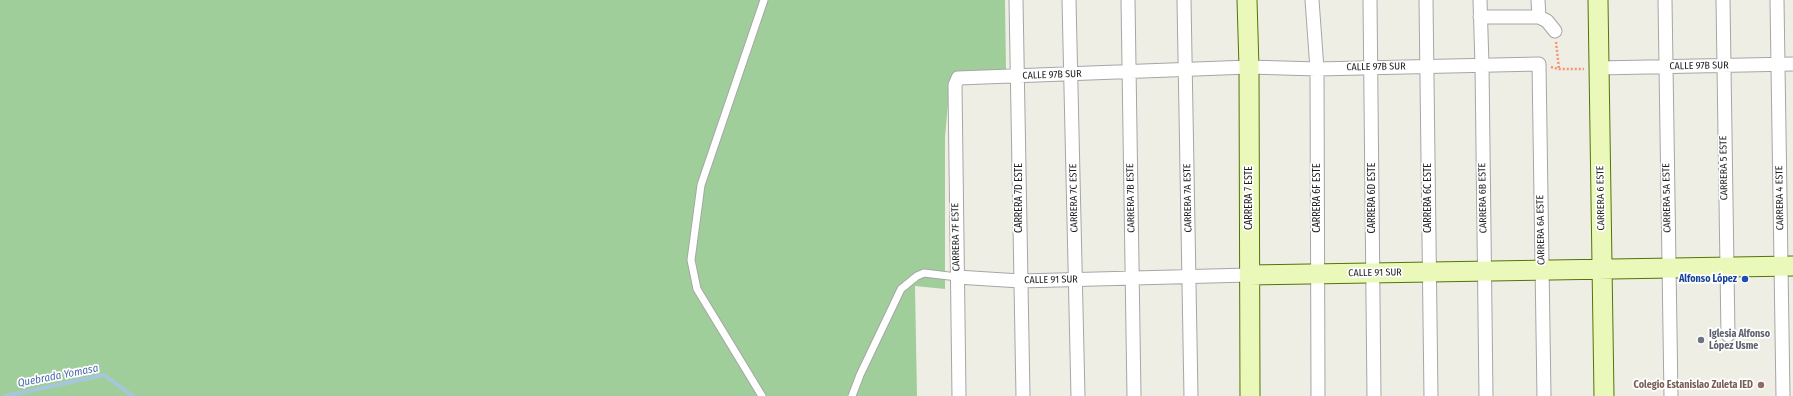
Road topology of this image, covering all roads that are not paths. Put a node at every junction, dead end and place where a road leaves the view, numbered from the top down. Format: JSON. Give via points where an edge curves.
{"nodes":[{"id":1,"x":764,"y":0,"type":"edge"},
{"id":2,"x":1016,"y":0,"type":"edge"},
{"id":3,"x":1069,"y":0,"type":"edge"},
{"id":4,"x":1128,"y":0,"type":"edge"},
{"id":5,"x":1184,"y":0,"type":"edge"},
{"id":6,"x":1247,"y":0,"type":"edge"},
{"id":7,"x":1312,"y":0,"type":"edge"},
{"id":8,"x":1370,"y":0,"type":"edge"},
{"id":9,"x":1426,"y":0,"type":"edge"},
{"id":10,"x":1480,"y":0,"type":"edge"},
{"id":11,"x":1538,"y":0,"type":"edge"},
{"id":12,"x":1598,"y":0,"type":"edge"},
{"id":13,"x":1665,"y":0,"type":"edge"},
{"id":14,"x":1723,"y":0,"type":"edge"},
{"id":15,"x":1777,"y":0,"type":"edge"},
{"id":16,"x":1480,"y":17,"type":"junction"},
{"id":17,"x":1539,"y":17,"type":"junction"},
{"id":18,"x":1555,"y":31,"type":"road end"},
{"id":19,"x":1539,"y":64,"type":"joint"},
{"id":20,"x":1778,"y":64,"type":"junction"},
{"id":21,"x":1793,"y":64,"type":"edge"},
{"id":22,"x":1482,"y":65,"type":"junction"},
{"id":23,"x":1723,"y":65,"type":"junction"},
{"id":24,"x":1427,"y":66,"type":"junction"},
{"id":25,"x":1249,"y":67,"type":"junction"},
{"id":26,"x":1372,"y":67,"type":"junction"},
{"id":27,"x":1666,"y":67,"type":"junction"},
{"id":28,"x":1317,"y":68,"type":"junction"},
{"id":29,"x":1599,"y":68,"type":"junction"},
{"id":30,"x":1186,"y":69,"type":"junction"},
{"id":31,"x":1129,"y":72,"type":"junction"},
{"id":32,"x":1072,"y":74,"type":"junction"},
{"id":33,"x":1019,"y":76,"type":"junction"},
{"id":34,"x":958,"y":78,"type":"joint"},
{"id":35,"x":1787,"y":266,"type":"edge"},
{"id":36,"x":1726,"y":267,"type":"junction"},
{"id":37,"x":1668,"y":268,"type":"junction"},
{"id":38,"x":1602,"y":269,"type":"junction"},
{"id":39,"x":1542,"y":270,"type":"junction"},
{"id":40,"x":1484,"y":271,"type":"junction"},
{"id":41,"x":1429,"y":272,"type":"junction"},
{"id":42,"x":1372,"y":273,"type":"junction"},
{"id":43,"x":1317,"y":274,"type":"junction"},
{"id":44,"x":1249,"y":275,"type":"junction"},
{"id":45,"x":1190,"y":276,"type":"junction"},
{"id":46,"x":957,"y":277,"type":"junction"},
{"id":47,"x":1133,"y":278,"type":"junction"},
{"id":48,"x":1076,"y":279,"type":"junction"},
{"id":49,"x":1020,"y":281,"type":"junction"},
{"id":50,"x":1728,"y":335,"type":"dead end"},
{"id":51,"x":762,"y":396,"type":"edge"},
{"id":52,"x":852,"y":396,"type":"edge"},
{"id":53,"x":959,"y":396,"type":"edge"},
{"id":54,"x":1023,"y":396,"type":"edge"},
{"id":55,"x":1078,"y":396,"type":"edge"},
{"id":56,"x":1134,"y":396,"type":"edge"},
{"id":57,"x":1191,"y":396,"type":"edge"},
{"id":58,"x":1250,"y":396,"type":"edge"},
{"id":59,"x":1318,"y":396,"type":"edge"},
{"id":60,"x":1374,"y":396,"type":"edge"},
{"id":61,"x":1431,"y":396,"type":"edge"},
{"id":62,"x":1486,"y":396,"type":"edge"},
{"id":63,"x":1544,"y":396,"type":"edge"},
{"id":64,"x":1604,"y":396,"type":"edge"},
{"id":65,"x":1671,"y":396,"type":"edge"},
{"id":66,"x":1783,"y":396,"type":"edge"}],
"edges":[{"from":1,"to":51,"type":"lane","via":[[701,186],[692,260],[697,289]]},
{"from":2,"to":33,"type":"street","name":"CARRERA 7D ESTE"},
{"from":3,"to":32,"type":"street","name":"CARRERA 7C ESTE"},
{"from":4,"to":31,"type":"street","name":"CARRERA 7B ESTE"},
{"from":5,"to":30,"type":"street","name":"CARRERA 7A ESTE"},
{"from":6,"to":25,"type":"street","name":"CARRERA 7 ESTE"},
{"from":7,"to":28,"type":"street","name":"CARRERA 6F ESTE"},
{"from":8,"to":26,"type":"street","name":"CARRERA 6D ESTE"},
{"from":9,"to":24,"type":"street","name":"CARRERA 6C ESTE"},
{"from":10,"to":16,"type":"street","name":"CARRERA 6B ESTE"},
{"from":11,"to":17,"type":"street"},
{"from":12,"to":29,"type":"street","name":"CARRERA 6 ESTE"},
{"from":13,"to":27,"type":"street","name":"CARRERA 5A ESTE"},
{"from":14,"to":23,"type":"street","name":"CARRERA 5 ESTE"},
{"from":15,"to":20,"type":"street","name":"CARRERA 4 ESTE"},
{"from":16,"to":17,"type":"street"},
{"from":16,"to":22,"type":"street","name":"CARRERA 6B ESTE"},
{"from":17,"to":18,"type":"street","via":[[1547,21]]},
{"from":19,"to":22,"type":"street","name":"CALLE 97B SUR"},
{"from":19,"to":39,"type":"street","name":"CARRERA 6A ESTE"},
{"from":20,"to":21,"type":"street","name":"CALLE 97B SUR"},
{"from":20,"to":23,"type":"street","name":"CALLE 97B SUR"},
{"from":20,"to":35,"type":"street","name":"CARRERA 4 ESTE"},
{"from":22,"to":24,"type":"street","name":"CALLE 97B SUR"},
{"from":22,"to":40,"type":"street","name":"CARRERA 6B ESTE"},
{"from":23,"to":27,"type":"street","name":"CALLE 97B SUR"},
{"from":23,"to":36,"type":"street","name":"CARRERA 5 ESTE"},
{"from":24,"to":26,"type":"street","name":"CALLE 97B SUR"},
{"from":24,"to":41,"type":"street","name":"CARRERA 6C ESTE"},
{"from":25,"to":28,"type":"street","name":"CALLE 97B SUR"},
{"from":25,"to":30,"type":"street","name":"CALLE 97B SUR"},
{"from":25,"to":44,"type":"street","name":"CARRERA 7 ESTE"},
{"from":26,"to":28,"type":"street","name":"CALLE 97B SUR"},
{"from":26,"to":42,"type":"street","name":"CARRERA 6D ESTE"},
{"from":27,"to":29,"type":"street","name":"CALLE 97B SUR"},
{"from":27,"to":37,"type":"street","name":"CARRERA 5A ESTE"},
{"from":28,"to":43,"type":"street","name":"CARRERA 6F ESTE"},
{"from":29,"to":38,"type":"street","name":"CARRERA 6 ESTE"},
{"from":30,"to":31,"type":"street","name":"CALLE 97B SUR"},
{"from":30,"to":45,"type":"street","name":"CARRERA 7A ESTE"},
{"from":31,"to":32,"type":"street","name":"CALLE 97B SUR"},
{"from":31,"to":47,"type":"street","name":"CARRERA 7B ESTE"},
{"from":32,"to":33,"type":"street","name":"CALLE 97B SUR"},
{"from":32,"to":48,"type":"street","name":"CARRERA 7C ESTE"},
{"from":33,"to":34,"type":"street","name":"CALLE 97B SUR"},
{"from":33,"to":49,"type":"street","name":"CARRERA 7D ESTE"},
{"from":34,"to":46,"type":"street","name":"CARRERA 7F ESTE","via":[[955,85]]},
{"from":35,"to":36,"type":"street","name":"CALLE 91 SUR"},
{"from":35,"to":66,"type":"street","name":"CARRERA 4 ESTE"},
{"from":36,"to":37,"type":"street","name":"CALLE 91 SUR"},
{"from":36,"to":50,"type":"street","name":"CARRERA 5 ESTE"},
{"from":37,"to":38,"type":"street","name":"CALLE 91 SUR"},
{"from":37,"to":65,"type":"street","name":"CARRERA 5A ESTE"},
{"from":38,"to":39,"type":"street","name":"CALLE 91 SUR"},
{"from":38,"to":64,"type":"street","name":"CARRERA 6 ESTE"},
{"from":39,"to":40,"type":"street","name":"CALLE 91 SUR"},
{"from":39,"to":63,"type":"street","name":"CARRERA 6A ESTE"},
{"from":40,"to":41,"type":"street","name":"CALLE 91 SUR"},
{"from":40,"to":62,"type":"street","name":"CARRERA 6B ESTE"},
{"from":41,"to":42,"type":"street","name":"CALLE 91 SUR"},
{"from":41,"to":61,"type":"street","name":"CARRERA 6C ESTE"},
{"from":42,"to":43,"type":"street","name":"CALLE 91 SUR"},
{"from":42,"to":60,"type":"street","name":"CARRERA 6D ESTE"},
{"from":43,"to":44,"type":"street","name":"CALLE 91 SUR"},
{"from":43,"to":59,"type":"street","name":"CARRERA 6F ESTE"},
{"from":44,"to":45,"type":"street","name":"CALLE 91 SUR"},
{"from":44,"to":58,"type":"street","name":"CARRERA 7 ESTE"},
{"from":45,"to":47,"type":"street","name":"CALLE 91 SUR"},
{"from":45,"to":57,"type":"street","name":"CARRERA 7A ESTE"},
{"from":46,"to":49,"type":"street","name":"CALLE 91 SUR"},
{"from":46,"to":52,"type":"lane","via":[[924,273],[916,276],[901,289]]},
{"from":46,"to":53,"type":"street","name":"CARRERA 7F ESTE"},
{"from":47,"to":48,"type":"street","name":"CALLE 91 SUR"},
{"from":47,"to":56,"type":"street","name":"CARRERA 7B ESTE"},
{"from":48,"to":49,"type":"street","name":"CALLE 91 SUR"},
{"from":48,"to":55,"type":"street","name":"CARRERA 7C ESTE"},
{"from":49,"to":54,"type":"street","name":"CARRERA 7D ESTE"}]}
